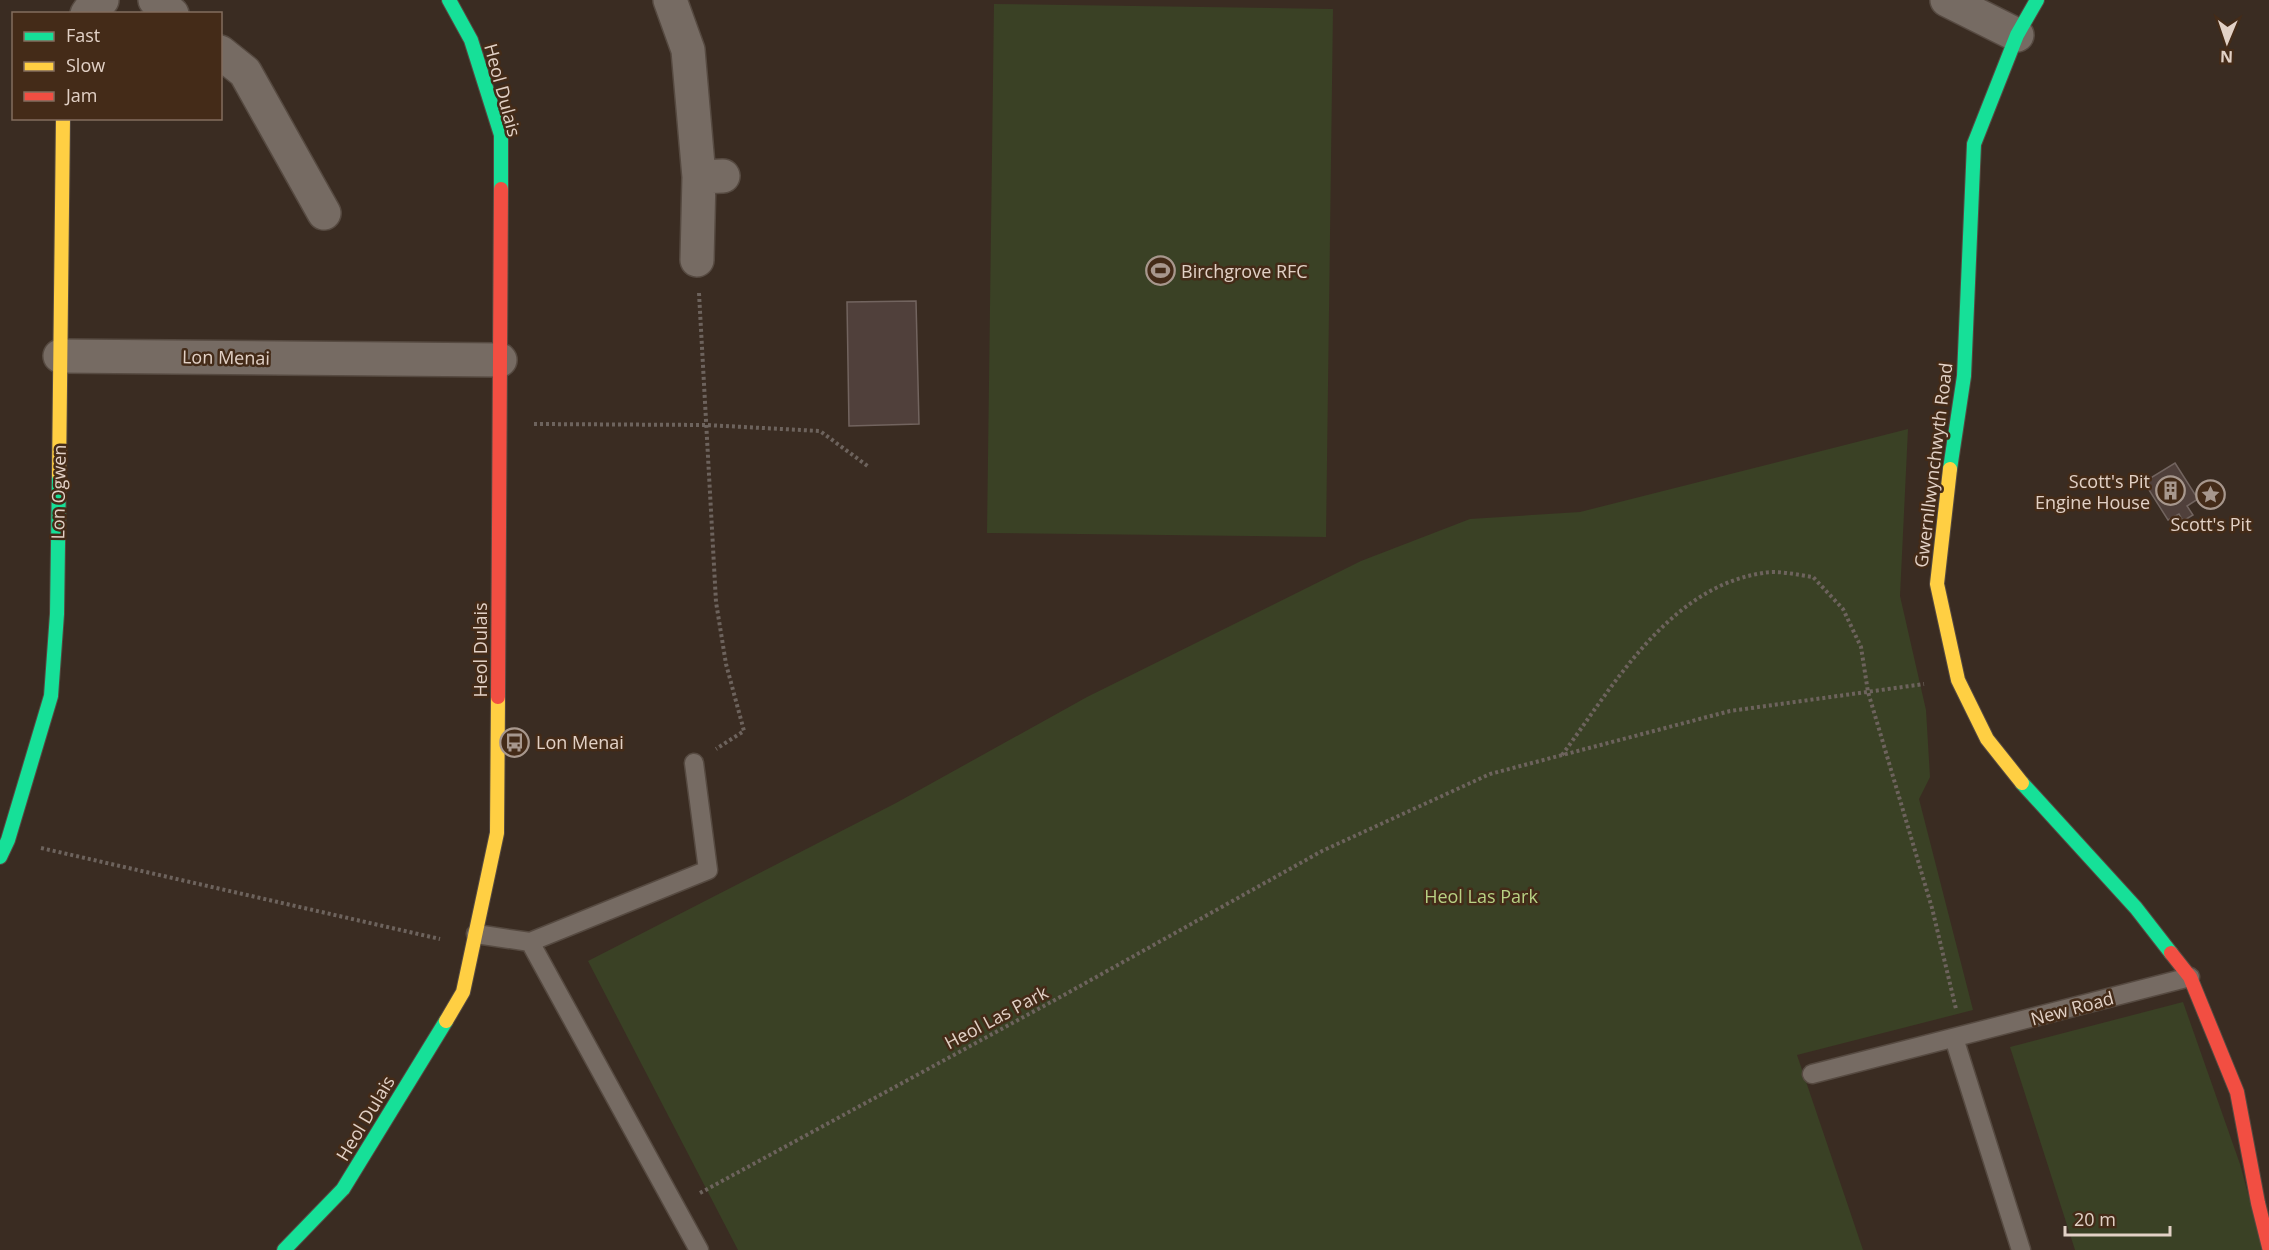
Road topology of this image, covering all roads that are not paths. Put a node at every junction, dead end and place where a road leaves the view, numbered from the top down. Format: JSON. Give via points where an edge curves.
{"nodes":[{"id":1,"x":102,"y":0,"type":"edge"},
{"id":2,"x":155,"y":0,"type":"edge"},
{"id":3,"x":448,"y":0,"type":"edge"},
{"id":4,"x":670,"y":0,"type":"edge"},
{"id":5,"x":1947,"y":0,"type":"edge"},
{"id":6,"x":2037,"y":0,"type":"edge"},
{"id":7,"x":88,"y":12,"type":"edge"},
{"id":8,"x":170,"y":12,"type":"edge"},
{"id":9,"x":2017,"y":35,"type":"junction"},
{"id":10,"x":222,"y":54,"type":"edge"},
{"id":11,"x":63,"y":120,"type":"edge"},
{"id":12,"x":324,"y":213,"type":"dead end"},
{"id":13,"x":697,"y":260,"type":"road end"},
{"id":14,"x":60,"y":356,"type":"junction"},
{"id":15,"x":500,"y":360,"type":"junction"},
{"id":16,"x":694,"y":763,"type":"road end"},
{"id":17,"x":0,"y":857,"type":"edge"},
{"id":18,"x":474,"y":940,"type":"junction"},
{"id":19,"x":530,"y":942,"type":"junction"},
{"id":20,"x":2190,"y":977,"type":"junction"},
{"id":21,"x":1958,"y":1037,"type":"junction"},
{"id":22,"x":1812,"y":1074,"type":"dead end"},
{"id":23,"x":2269,"y":1246,"type":"edge"},
{"id":24,"x":284,"y":1250,"type":"edge"},
{"id":25,"x":699,"y":1250,"type":"edge"},
{"id":26,"x":2021,"y":1250,"type":"edge"}],
"edges":[{"from":1,"to":7,"type":"street"},
{"from":2,"to":8,"type":"street"},
{"from":3,"to":15,"type":"street","name":"Heol Dulais","via":[[471,40],[501,135]]},
{"from":4,"to":13,"type":"street","via":[[688,50],[711,177]]},
{"from":5,"to":9,"type":"street"},
{"from":6,"to":9,"type":"street","name":"Gwernllwynchwyth Road"},
{"from":9,"to":20,"type":"street","name":"Gwernllwynchwyth Road","via":[[1974,144],[1964,376],[1936,584],[1958,680],[1987,739],[2033,796],[2136,908]]},
{"from":10,"to":12,"type":"street","via":[[245,72]]},
{"from":11,"to":14,"type":"street","name":"Lon Ogwen"},
{"from":14,"to":15,"type":"street","name":"Lon Menai"},
{"from":14,"to":17,"type":"street","name":"Lon Ogwen","via":[[57,614],[51,696]]},
{"from":15,"to":18,"type":"street","name":"Heol Dulais","via":[[497,833]]},
{"from":16,"to":19,"type":"lane","via":[[708,870]]},
{"from":18,"to":19,"type":"lane"},
{"from":18,"to":24,"type":"street","name":"Heol Dulais","via":[[464,992],[344,1189]]},
{"from":19,"to":25,"type":"lane"},
{"from":20,"to":21,"type":"lane","name":"New Road"},
{"from":20,"to":23,"type":"street","name":"Gwernllwynchwyth Road","via":[[2237,1092]]},
{"from":21,"to":22,"type":"lane","name":"New Road"},
{"from":21,"to":26,"type":"lane"}]}
